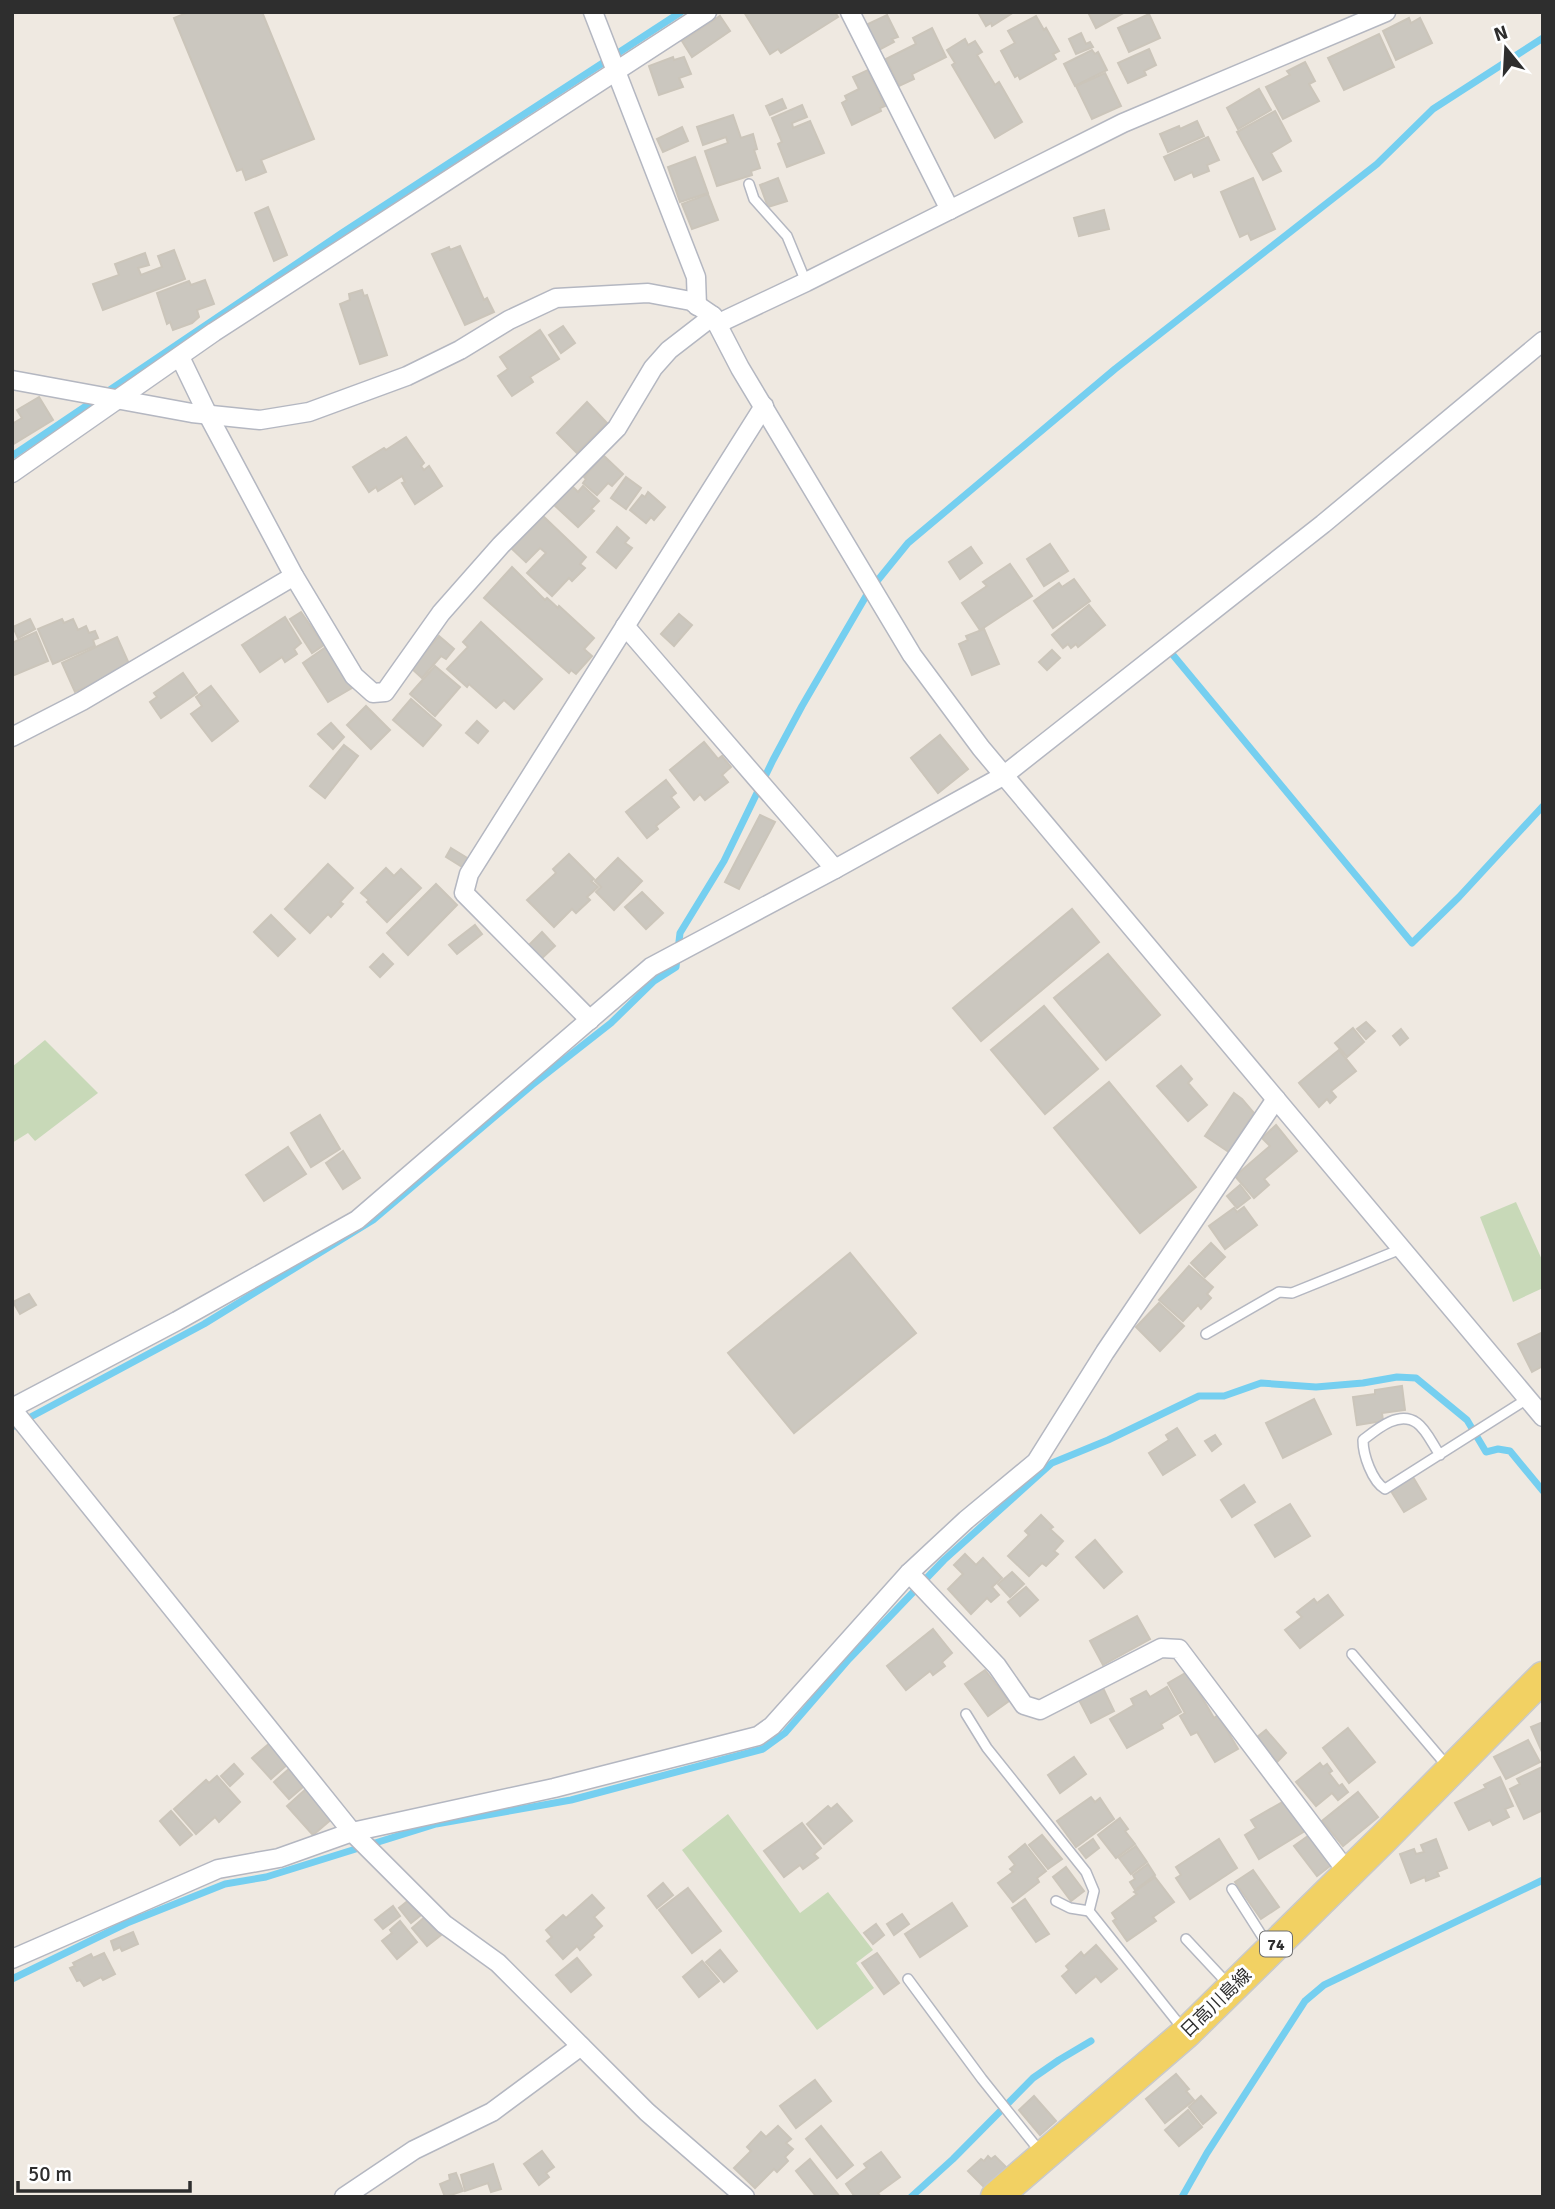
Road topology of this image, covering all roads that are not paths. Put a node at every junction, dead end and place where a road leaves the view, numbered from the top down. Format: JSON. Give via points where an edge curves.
{"nodes":[{"id":1,"x":593,"y":12,"type":"edge"},
{"id":2,"x":708,"y":12,"type":"edge"},
{"id":3,"x":850,"y":12,"type":"edge"},
{"id":4,"x":1383,"y":13,"type":"edge"},
{"id":5,"x":617,"y":70,"type":"junction"},
{"id":6,"x":749,"y":184,"type":"dead end"},
{"id":7,"x":950,"y":210,"type":"junction"},
{"id":8,"x":806,"y":282,"type":"junction"},
{"id":9,"x":697,"y":306,"type":"junction"},
{"id":10,"x":715,"y":320,"type":"junction"},
{"id":11,"x":1543,"y":341,"type":"edge"},
{"id":12,"x":180,"y":357,"type":"junction"},
{"id":13,"x":12,"y":380,"type":"edge"},
{"id":14,"x":120,"y":400,"type":"junction"},
{"id":15,"x":764,"y":406,"type":"junction"},
{"id":16,"x":208,"y":415,"type":"junction"},
{"id":17,"x":12,"y":473,"type":"edge"},
{"id":18,"x":294,"y":576,"type":"junction"},
{"id":19,"x":625,"y":625,"type":"junction"},
{"id":20,"x":12,"y":737,"type":"edge"},
{"id":21,"x":1003,"y":776,"type":"junction"},
{"id":22,"x":835,"y":869,"type":"junction"},
{"id":23,"x":590,"y":1020,"type":"junction"},
{"id":24,"x":1276,"y":1099,"type":"junction"},
{"id":25,"x":1401,"y":1249,"type":"junction"},
{"id":26,"x":1206,"y":1334,"type":"dead end"},
{"id":27,"x":1527,"y":1399,"type":"junction"},
{"id":28,"x":12,"y":1408,"type":"edge"},
{"id":29,"x":1543,"y":1417,"type":"edge"},
{"id":30,"x":1440,"y":1455,"type":"junction"},
{"id":31,"x":909,"y":1573,"type":"junction"},
{"id":32,"x":1352,"y":1654,"type":"dead end"},
{"id":33,"x":1543,"y":1676,"type":"edge"},
{"id":34,"x":966,"y":1714,"type":"dead end"},
{"id":35,"x":1451,"y":1770,"type":"junction"},
{"id":36,"x":352,"y":1832,"type":"junction"},
{"id":37,"x":1348,"y":1873,"type":"junction"},
{"id":38,"x":1232,"y":1889,"type":"dead end"},
{"id":39,"x":1056,"y":1900,"type":"dead end"},
{"id":40,"x":1089,"y":1911,"type":"junction"},
{"id":41,"x":1186,"y":1939,"type":"dead end"},
{"id":42,"x":1270,"y":1950,"type":"junction"},
{"id":43,"x":12,"y":1959,"type":"edge"},
{"id":44,"x":908,"y":1979,"type":"dead end"},
{"id":45,"x":1231,"y":1988,"type":"junction"},
{"id":46,"x":1186,"y":2033,"type":"junction"},
{"id":47,"x":581,"y":2046,"type":"junction"},
{"id":48,"x":1043,"y":2155,"type":"junction"},
{"id":49,"x":344,"y":2197,"type":"edge"},
{"id":50,"x":745,"y":2197,"type":"edge"},
{"id":51,"x":996,"y":2197,"type":"edge"}],
"edges":[{"from":1,"to":5,"type":"street"},
{"from":2,"to":5,"type":"street"},
{"from":3,"to":7,"type":"street"},
{"from":4,"to":7,"type":"street","via":[[1123,123]]},
{"from":5,"to":9,"type":"street","via":[[696,277]]},
{"from":5,"to":12,"type":"street"},
{"from":6,"to":8,"type":"lane","via":[[754,199],[787,236]]},
{"from":7,"to":8,"type":"street"},
{"from":8,"to":10,"type":"street"},
{"from":9,"to":10,"type":"street"},
{"from":9,"to":16,"type":"street","via":[[648,293],[556,298],[407,376],[309,412],[260,421]]},
{"from":10,"to":15,"type":"street"},
{"from":10,"to":18,"type":"street","via":[[669,350],[653,368],[617,428],[475,574],[385,692],[373,693],[354,676]]},
{"from":11,"to":21,"type":"street","via":[[1323,524]]},
{"from":12,"to":14,"type":"street"},
{"from":12,"to":16,"type":"street"},
{"from":13,"to":14,"type":"street"},
{"from":14,"to":16,"type":"street"},
{"from":14,"to":17,"type":"street"},
{"from":15,"to":19,"type":"street"},
{"from":15,"to":21,"type":"street","via":[[912,656]]},
{"from":16,"to":18,"type":"street"},
{"from":18,"to":20,"type":"street"},
{"from":19,"to":22,"type":"street"},
{"from":19,"to":23,"type":"street","via":[[469,874],[464,893]]},
{"from":21,"to":22,"type":"street"},
{"from":21,"to":24,"type":"street"},
{"from":22,"to":23,"type":"street","via":[[651,967]]},
{"from":23,"to":28,"type":"street","via":[[357,1220]]},
{"from":24,"to":25,"type":"street"},
{"from":24,"to":31,"type":"street","via":[[1036,1462]]},
{"from":25,"to":26,"type":"lane","via":[[1292,1293],[1279,1292]]},
{"from":25,"to":27,"type":"street"},
{"from":27,"to":29,"type":"street"},
{"from":27,"to":30,"type":"lane"},
{"from":28,"to":36,"type":"street"},
{"from":30,"to":30,"type":"lane","via":[[1418,1423],[1405,1418],[1385,1423],[1363,1440],[1363,1452],[1385,1489]]},
{"from":31,"to":36,"type":"street","via":[[758,1736],[554,1788]]},
{"from":31,"to":37,"type":"street","via":[[997,1666],[1024,1705],[1040,1710],[1161,1648],[1179,1649]]},
{"from":32,"to":35,"type":"lane"},
{"from":33,"to":35,"type":"main road","name":"日高川島線","number":"74"},
{"from":34,"to":40,"type":"lane","via":[[987,1748],[1086,1872],[1094,1891]]},
{"from":35,"to":37,"type":"main road","name":"日高川島線","number":"74"},
{"from":36,"to":43,"type":"street","via":[[279,1858],[218,1869]]},
{"from":36,"to":47,"type":"street","via":[[444,1924],[498,1963]]},
{"from":37,"to":42,"type":"main road","name":"日高川島線","number":"74"},
{"from":38,"to":42,"type":"lane"},
{"from":39,"to":40,"type":"lane"},
{"from":40,"to":46,"type":"lane"},
{"from":41,"to":45,"type":"lane"},
{"from":42,"to":45,"type":"main road","name":"日高川島線","number":"74"},
{"from":44,"to":48,"type":"lane"},
{"from":45,"to":46,"type":"main road","name":"日高川島線","number":"74"},
{"from":46,"to":48,"type":"main road","name":"日高川島線","number":"74"},
{"from":47,"to":49,"type":"street","via":[[492,2112],[414,2150]]},
{"from":47,"to":50,"type":"street","via":[[647,2112]]},
{"from":48,"to":51,"type":"main road","name":"日高川島線","number":"74"}]}
